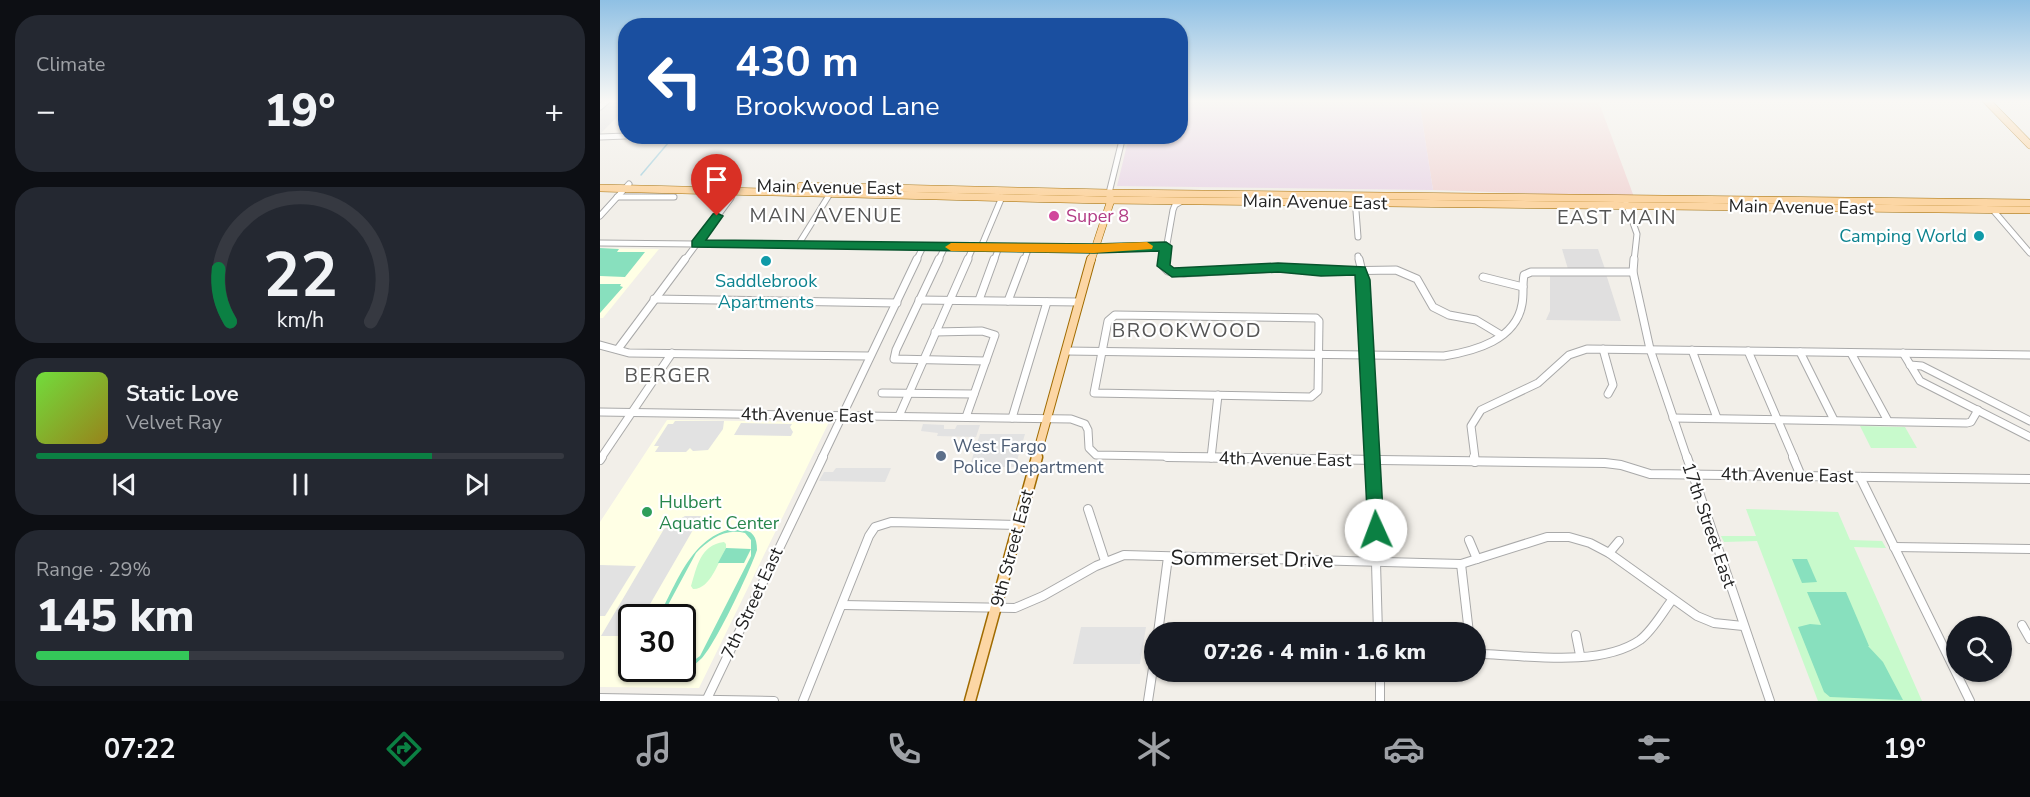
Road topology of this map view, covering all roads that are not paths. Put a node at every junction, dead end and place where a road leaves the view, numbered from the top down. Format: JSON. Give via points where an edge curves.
{"nodes":[{"id":1,"x":2018,"y":133,"type":"edge"},
{"id":2,"x":618,"y":136,"type":"edge"},
{"id":3,"x":600,"y":137,"type":"edge"},
{"id":4,"x":1121,"y":144,"type":"edge"},
{"id":5,"x":2030,"y":145,"type":"edge"},
{"id":6,"x":600,"y":183,"type":"edge"},
{"id":7,"x":627,"y":186,"type":"junction"},
{"id":8,"x":883,"y":187,"type":"junction"},
{"id":9,"x":600,"y":188,"type":"edge"},
{"id":10,"x":831,"y":192,"type":"junction"},
{"id":11,"x":1050,"y":192,"type":"junction"},
{"id":12,"x":617,"y":197,"type":"junction"},
{"id":13,"x":674,"y":197,"type":"dead end"},
{"id":14,"x":1002,"y":197,"type":"junction"},
{"id":15,"x":731,"y":198,"type":"dead end"},
{"id":16,"x":1108,"y":198,"type":"junction"},
{"id":17,"x":1356,"y":199,"type":"junction"},
{"id":18,"x":1183,"y":201,"type":"junction"},
{"id":19,"x":1886,"y":201,"type":"junction"},
{"id":20,"x":1626,"y":202,"type":"junction"},
{"id":21,"x":1934,"y":202,"type":"junction"},
{"id":22,"x":2030,"y":203,"type":"edge"},
{"id":23,"x":1851,"y":208,"type":"junction"},
{"id":24,"x":1896,"y":208,"type":"junction"},
{"id":25,"x":1993,"y":210,"type":"junction"},
{"id":26,"x":2030,"y":210,"type":"edge"},
{"id":27,"x":601,"y":213,"type":"edge"},
{"id":28,"x":1358,"y":237,"type":"dead end"},
{"id":29,"x":600,"y":243,"type":"edge"},
{"id":30,"x":696,"y":244,"type":"junction"},
{"id":31,"x":798,"y":245,"type":"junction"},
{"id":32,"x":1166,"y":246,"type":"junction"},
{"id":33,"x":923,"y":247,"type":"junction"},
{"id":34,"x":945,"y":247,"type":"junction"},
{"id":35,"x":973,"y":247,"type":"junction"},
{"id":36,"x":981,"y":247,"type":"junction"},
{"id":37,"x":999,"y":247,"type":"junction"},
{"id":38,"x":1029,"y":248,"type":"junction"},
{"id":39,"x":1094,"y":248,"type":"junction"},
{"id":40,"x":2030,"y":253,"type":"edge"},
{"id":41,"x":1358,"y":256,"type":"dead end"},
{"id":42,"x":1360,"y":270,"type":"junction"},
{"id":43,"x":1633,"y":272,"type":"junction"},
{"id":44,"x":1483,"y":277,"type":"dead end"},
{"id":45,"x":1523,"y":286,"type":"junction"},
{"id":46,"x":654,"y":299,"type":"junction"},
{"id":47,"x":919,"y":300,"type":"junction"},
{"id":48,"x":949,"y":300,"type":"junction"},
{"id":49,"x":979,"y":300,"type":"junction"},
{"id":50,"x":1008,"y":301,"type":"junction"},
{"id":51,"x":1047,"y":302,"type":"junction"},
{"id":52,"x":1079,"y":302,"type":"junction"},
{"id":53,"x":897,"y":303,"type":"junction"},
{"id":54,"x":935,"y":332,"type":"junction"},
{"id":55,"x":1501,"y":335,"type":"junction"},
{"id":56,"x":600,"y":345,"type":"edge"},
{"id":57,"x":618,"y":349,"type":"junction"},
{"id":58,"x":1603,"y":349,"type":"junction"},
{"id":59,"x":1650,"y":350,"type":"junction"},
{"id":60,"x":1692,"y":350,"type":"junction"},
{"id":61,"x":1066,"y":351,"type":"junction"},
{"id":62,"x":1748,"y":351,"type":"junction"},
{"id":63,"x":1101,"y":352,"type":"junction"},
{"id":64,"x":1800,"y":352,"type":"junction"},
{"id":65,"x":672,"y":353,"type":"junction"},
{"id":66,"x":1851,"y":353,"type":"junction"},
{"id":67,"x":1902,"y":353,"type":"junction"},
{"id":68,"x":2030,"y":355,"type":"edge"},
{"id":69,"x":869,"y":356,"type":"junction"},
{"id":70,"x":1318,"y":356,"type":"junction"},
{"id":71,"x":1368,"y":357,"type":"junction"},
{"id":72,"x":924,"y":361,"type":"junction"},
{"id":73,"x":986,"y":361,"type":"junction"},
{"id":74,"x":1910,"y":365,"type":"junction"},
{"id":75,"x":882,"y":393,"type":"dead end"},
{"id":76,"x":909,"y":393,"type":"junction"},
{"id":77,"x":1608,"y":393,"type":"dead end"},
{"id":78,"x":974,"y":394,"type":"junction"},
{"id":79,"x":1218,"y":395,"type":"junction"},
{"id":80,"x":1977,"y":410,"type":"junction"},
{"id":81,"x":600,"y":412,"type":"edge"},
{"id":82,"x":632,"y":413,"type":"junction"},
{"id":83,"x":841,"y":416,"type":"junction"},
{"id":84,"x":899,"y":416,"type":"junction"},
{"id":85,"x":966,"y":417,"type":"junction"},
{"id":86,"x":1012,"y":418,"type":"junction"},
{"id":87,"x":1673,"y":418,"type":"junction"},
{"id":88,"x":1717,"y":418,"type":"junction"},
{"id":89,"x":1049,"y":419,"type":"junction"},
{"id":90,"x":1777,"y":419,"type":"junction"},
{"id":91,"x":1834,"y":420,"type":"junction"},
{"id":92,"x":1888,"y":421,"type":"junction"},
{"id":93,"x":2030,"y":421,"type":"edge"},
{"id":94,"x":2030,"y":437,"type":"edge"},
{"id":95,"x":1211,"y":458,"type":"junction"},
{"id":96,"x":600,"y":460,"type":"edge"},
{"id":97,"x":1373,"y":460,"type":"junction"},
{"id":98,"x":1475,"y":462,"type":"junction"},
{"id":99,"x":1692,"y":474,"type":"junction"},
{"id":100,"x":1801,"y":476,"type":"junction"},
{"id":101,"x":1860,"y":477,"type":"junction"},
{"id":102,"x":2030,"y":479,"type":"edge"},
{"id":103,"x":1088,"y":509,"type":"dead end"},
{"id":104,"x":1018,"y":525,"type":"junction"},
{"id":105,"x":1469,"y":540,"type":"dead end"},
{"id":106,"x":1620,"y":541,"type":"dead end"},
{"id":107,"x":1894,"y":547,"type":"junction"},
{"id":108,"x":2030,"y":549,"type":"edge"},
{"id":109,"x":1610,"y":553,"type":"junction"},
{"id":110,"x":1168,"y":556,"type":"junction"},
{"id":111,"x":1477,"y":559,"type":"junction"},
{"id":112,"x":1105,"y":561,"type":"junction"},
{"id":113,"x":1377,"y":562,"type":"junction"},
{"id":114,"x":1461,"y":564,"type":"junction"},
{"id":115,"x":1672,"y":600,"type":"junction"},
{"id":116,"x":842,"y":605,"type":"junction"},
{"id":117,"x":996,"y":608,"type":"junction"},
{"id":118,"x":1159,"y":622,"type":"edge"},
{"id":119,"x":1378,"y":622,"type":"edge"},
{"id":120,"x":1468,"y":622,"type":"edge"},
{"id":121,"x":1743,"y":626,"type":"junction"},
{"id":122,"x":2026,"y":626,"type":"edge"},
{"id":123,"x":1576,"y":635,"type":"dead end"},
{"id":124,"x":2030,"y":639,"type":"edge"},
{"id":125,"x":1486,"y":654,"type":"edge"},
{"id":126,"x":1580,"y":655,"type":"junction"},
{"id":127,"x":1151,"y":682,"type":"edge"},
{"id":128,"x":1380,"y":682,"type":"edge"},
{"id":129,"x":600,"y":698,"type":"edge"},
{"id":130,"x":706,"y":700,"type":"edge"},
{"id":131,"x":774,"y":701,"type":"edge"},
{"id":132,"x":803,"y":701,"type":"edge"},
{"id":133,"x":970,"y":701,"type":"edge"},
{"id":134,"x":1148,"y":701,"type":"edge"},
{"id":135,"x":1380,"y":701,"type":"edge"},
{"id":136,"x":1770,"y":701,"type":"edge"},
{"id":137,"x":1970,"y":701,"type":"edge"}],
"edges":[{"from":1,"to":5,"type":"main road"},
{"from":2,"to":3,"type":"street"},
{"from":4,"to":16,"type":"street"},
{"from":6,"to":7,"type":"main road","name":"Main Avenue East"},
{"from":7,"to":8,"type":"main road","name":"Main Avenue East"},
{"from":7,"to":9,"type":"main road","name":"Main Avenue East"},
{"from":7,"to":10,"type":"main road","name":"Main Avenue East"},
{"from":7,"to":12,"type":"street"},
{"from":8,"to":10,"type":"main road"},
{"from":8,"to":11,"type":"main road","name":"Main Avenue East"},
{"from":10,"to":14,"type":"main road","name":"Main Avenue East"},
{"from":10,"to":31,"type":"street"},
{"from":11,"to":14,"type":"main road"},
{"from":11,"to":16,"type":"main road","name":"Main Avenue East"},
{"from":12,"to":13,"type":"street"},
{"from":12,"to":27,"type":"street"},
{"from":14,"to":16,"type":"main road","name":"Main Avenue East"},
{"from":14,"to":36,"type":"street"},
{"from":15,"to":30,"type":"street"},
{"from":16,"to":17,"type":"main road","name":"Main Avenue East"},
{"from":16,"to":18,"type":"main road","name":"Main Avenue East"},
{"from":16,"to":39,"type":"main road","name":"9th Street East"},
{"from":17,"to":18,"type":"main road","name":"Main Avenue East"},
{"from":17,"to":20,"type":"main road","name":"Main Avenue East"},
{"from":17,"to":28,"type":"street"},
{"from":18,"to":32,"type":"street","via":[[1174,206]]},
{"from":19,"to":20,"type":"main road","name":"Main Avenue East"},
{"from":19,"to":21,"type":"main road","name":"Main Avenue East"},
{"from":19,"to":23,"type":"main road","via":[[1855,203]]},
{"from":20,"to":23,"type":"main road","name":"Main Avenue East"},
{"from":20,"to":43,"type":"street","name":"17th Street East","via":[[1637,234]]},
{"from":21,"to":22,"type":"main road","name":"Main Avenue East"},
{"from":21,"to":24,"type":"main road","via":[[1931,206]]},
{"from":23,"to":24,"type":"main road","name":"Main Avenue East"},
{"from":24,"to":25,"type":"main road","name":"Main Avenue East"},
{"from":25,"to":26,"type":"main road","name":"Main Avenue East"},
{"from":25,"to":40,"type":"street"},
{"from":29,"to":30,"type":"street"},
{"from":30,"to":31,"type":"street"},
{"from":30,"to":46,"type":"street"},
{"from":31,"to":33,"type":"street"},
{"from":32,"to":39,"type":"street"},
{"from":32,"to":42,"type":"street","via":[[1165,270],[1176,273],[1278,268]]},
{"from":33,"to":34,"type":"street"},
{"from":33,"to":53,"type":"street","name":"7th Street East"},
{"from":34,"to":35,"type":"street"},
{"from":34,"to":47,"type":"street"},
{"from":35,"to":36,"type":"street"},
{"from":35,"to":48,"type":"street"},
{"from":36,"to":37,"type":"street"},
{"from":37,"to":38,"type":"street"},
{"from":37,"to":49,"type":"street"},
{"from":38,"to":39,"type":"street"},
{"from":38,"to":50,"type":"street"},
{"from":39,"to":52,"type":"main road","name":"9th Street East"},
{"from":41,"to":42,"type":"street"},
{"from":42,"to":55,"type":"street","via":[[1389,268],[1411,274],[1421,282],[1433,307],[1449,315],[1476,320]]},
{"from":42,"to":71,"type":"street","via":[[1364,280]]},
{"from":43,"to":45,"type":"street","via":[[1531,272],[1524,275]]},
{"from":43,"to":59,"type":"street","name":"17th Street East"},
{"from":44,"to":45,"type":"street"},
{"from":45,"to":55,"type":"street","via":[[1517,318]]},
{"from":46,"to":53,"type":"street"},
{"from":46,"to":57,"type":"street"},
{"from":47,"to":48,"type":"street"},
{"from":47,"to":72,"type":"street","via":[[894,359]]},
{"from":48,"to":49,"type":"street"},
{"from":48,"to":54,"type":"street"},
{"from":49,"to":50,"type":"street"},
{"from":50,"to":51,"type":"street"},
{"from":51,"to":52,"type":"street"},
{"from":51,"to":86,"type":"street"},
{"from":52,"to":61,"type":"main road","name":"9th Street East"},
{"from":53,"to":69,"type":"street","name":"7th Street East"},
{"from":54,"to":72,"type":"street"},
{"from":54,"to":73,"type":"street","via":[[994,334]]},
{"from":55,"to":71,"type":"street","via":[[1483,347],[1451,356]]},
{"from":56,"to":57,"type":"street"},
{"from":57,"to":65,"type":"street","via":[[629,353]]},
{"from":58,"to":59,"type":"street"},
{"from":58,"to":77,"type":"street","via":[[1613,385]]},
{"from":58,"to":98,"type":"street","via":[[1569,355],[1538,383],[1481,410],[1472,426]]},
{"from":59,"to":60,"type":"street"},
{"from":59,"to":87,"type":"street","name":"17th Street East"},
{"from":60,"to":62,"type":"street"},
{"from":60,"to":88,"type":"street"},
{"from":61,"to":63,"type":"street"},
{"from":61,"to":89,"type":"main road","name":"9th Street East"},
{"from":62,"to":64,"type":"street"},
{"from":62,"to":90,"type":"street"},
{"from":63,"to":70,"type":"street"},
{"from":63,"to":70,"type":"street","via":[[1108,321],[1114,315],[1301,317],[1319,321]]},
{"from":63,"to":79,"type":"street","via":[[1093,390],[1098,394]]},
{"from":64,"to":66,"type":"street"},
{"from":64,"to":91,"type":"street"},
{"from":65,"to":69,"type":"street"},
{"from":65,"to":82,"type":"street"},
{"from":66,"to":67,"type":"street"},
{"from":66,"to":92,"type":"street"},
{"from":67,"to":68,"type":"street"},
{"from":67,"to":74,"type":"street"},
{"from":69,"to":83,"type":"street","name":"7th Street East"},
{"from":70,"to":71,"type":"street"},
{"from":70,"to":79,"type":"street","via":[[1316,395]]},
{"from":71,"to":97,"type":"street"},
{"from":72,"to":73,"type":"street"},
{"from":72,"to":76,"type":"street"},
{"from":73,"to":78,"type":"street"},
{"from":74,"to":80,"type":"street","via":[[1920,381]]},
{"from":74,"to":93,"type":"street","via":[[1922,366]]},
{"from":75,"to":76,"type":"street"},
{"from":76,"to":78,"type":"street"},
{"from":76,"to":84,"type":"street"},
{"from":78,"to":85,"type":"street"},
{"from":79,"to":95,"type":"street"},
{"from":80,"to":92,"type":"street","via":[[1967,423]]},
{"from":80,"to":94,"type":"street"},
{"from":81,"to":82,"type":"street","name":"4th Avenue East"},
{"from":82,"to":83,"type":"street","name":"4th Avenue East"},
{"from":82,"to":96,"type":"street"},
{"from":83,"to":84,"type":"street","name":"4th Avenue East"},
{"from":83,"to":130,"type":"street","name":"7th Street East"},
{"from":84,"to":85,"type":"street","name":"4th Avenue East"},
{"from":85,"to":86,"type":"street","name":"4th Avenue East"},
{"from":86,"to":89,"type":"street","name":"4th Avenue East"},
{"from":87,"to":88,"type":"street"},
{"from":87,"to":99,"type":"street","name":"17th Street East"},
{"from":88,"to":90,"type":"street"},
{"from":89,"to":95,"type":"street","name":"4th Avenue East","via":[[1071,419],[1085,424],[1089,448],[1096,455]]},
{"from":89,"to":104,"type":"main road","name":"9th Street East"},
{"from":90,"to":91,"type":"street"},
{"from":90,"to":100,"type":"street"},
{"from":91,"to":92,"type":"street"},
{"from":95,"to":97,"type":"street","name":"4th Avenue East"},
{"from":97,"to":98,"type":"street","name":"4th Avenue East"},
{"from":97,"to":113,"type":"street"},
{"from":98,"to":99,"type":"street","name":"4th Avenue East","via":[[1605,463],[1650,474]]},
{"from":99,"to":100,"type":"street","name":"4th Avenue East"},
{"from":99,"to":121,"type":"street","name":"17th Street East"},
{"from":100,"to":101,"type":"street","name":"4th Avenue East"},
{"from":101,"to":102,"type":"street","name":"4th Avenue East"},
{"from":101,"to":107,"type":"street"},
{"from":103,"to":112,"type":"street"},
{"from":104,"to":116,"type":"street","via":[[891,522],[875,527]]},
{"from":104,"to":117,"type":"main road","name":"9th Street East"},
{"from":105,"to":111,"type":"street"},
{"from":106,"to":109,"type":"street"},
{"from":107,"to":108,"type":"street"},
{"from":107,"to":137,"type":"street"},
{"from":109,"to":111,"type":"street","name":"Sommerset Drive","via":[[1569,537],[1547,537]]},
{"from":109,"to":115,"type":"street","name":"Sommerset Drive"},
{"from":110,"to":112,"type":"street","name":"Sommerset Drive","via":[[1124,555]]},
{"from":110,"to":113,"type":"street","name":"Sommerset Drive"},
{"from":110,"to":118,"type":"street"},
{"from":111,"to":114,"type":"street","name":"Sommerset Drive"},
{"from":112,"to":117,"type":"street","name":"Sommerset Drive","via":[[1034,602]]},
{"from":113,"to":114,"type":"street","name":"Sommerset Drive"},
{"from":113,"to":119,"type":"street"},
{"from":114,"to":120,"type":"street"},
{"from":115,"to":121,"type":"street","name":"Sommerset Drive","via":[[1714,623]]},
{"from":115,"to":126,"type":"street","via":[[1641,638],[1625,649]]},
{"from":116,"to":117,"type":"street","name":"Sommerset Drive"},
{"from":116,"to":132,"type":"street"},
{"from":117,"to":133,"type":"main road","name":"9th Street East"},
{"from":121,"to":136,"type":"street","name":"17th Street East"},
{"from":122,"to":124,"type":"street"},
{"from":123,"to":126,"type":"street"},
{"from":125,"to":126,"type":"street"},
{"from":127,"to":134,"type":"street"},
{"from":128,"to":135,"type":"street"},
{"from":129,"to":130,"type":"street"},
{"from":130,"to":131,"type":"street"}]}
